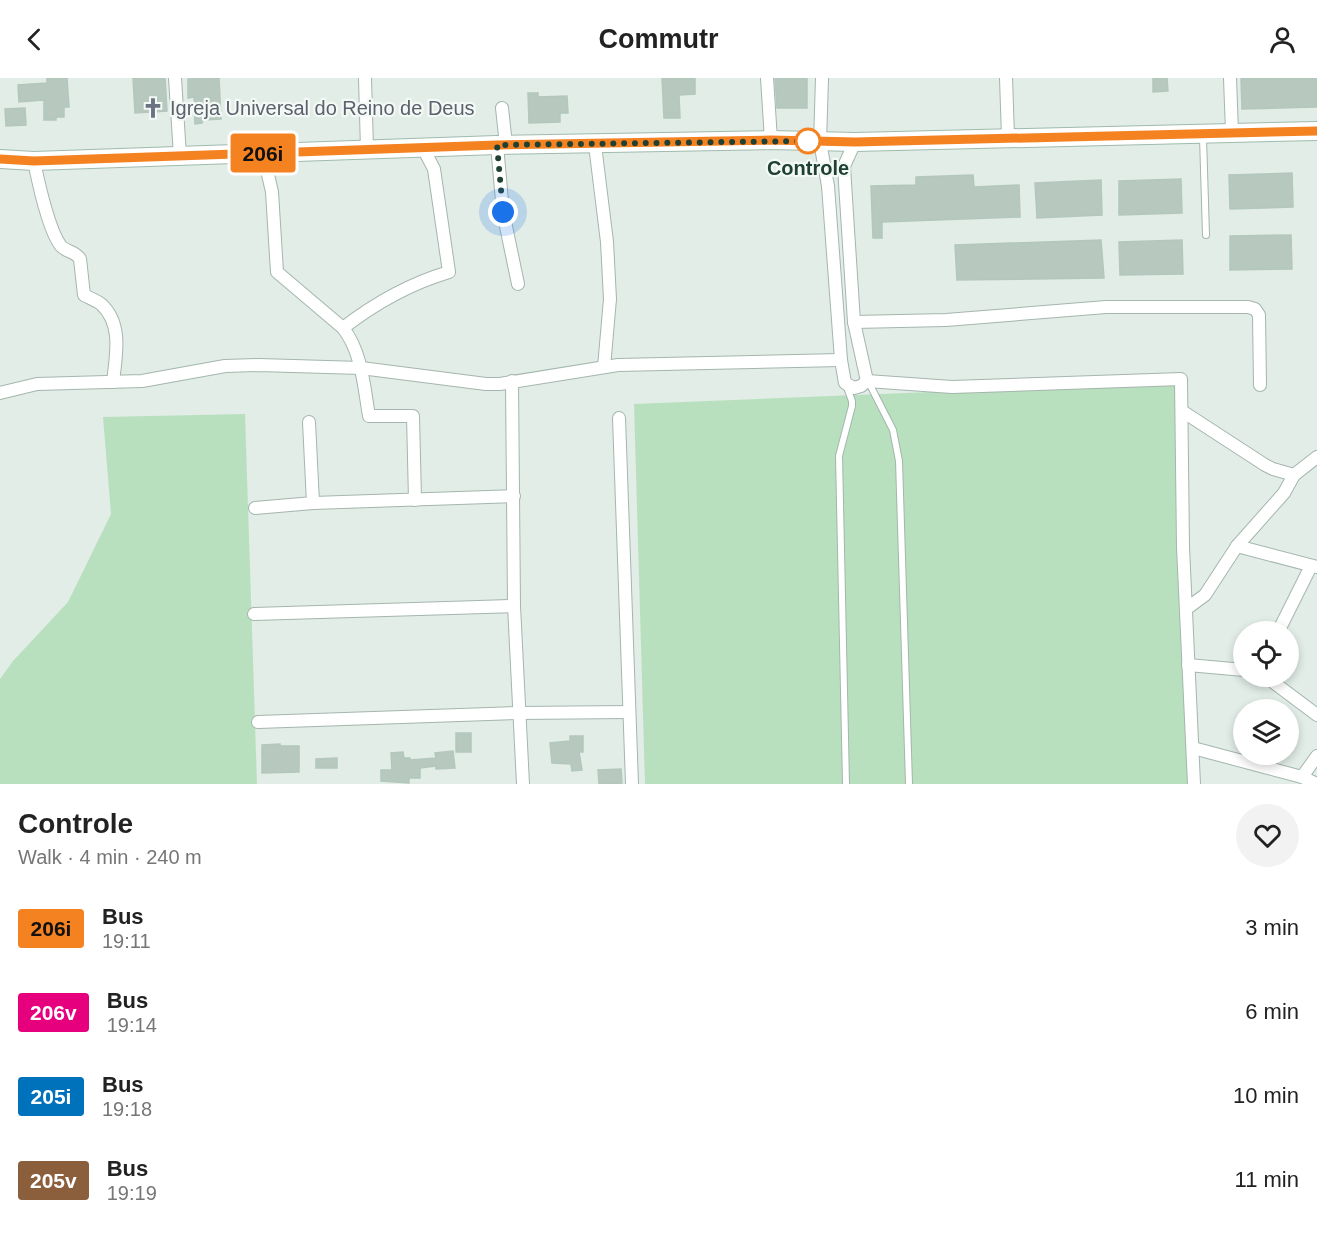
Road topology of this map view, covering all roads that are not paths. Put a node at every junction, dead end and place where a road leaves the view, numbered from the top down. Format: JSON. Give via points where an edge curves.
{"nodes":[{"id":1,"x":175,"y":78,"type":"edge"},
{"id":2,"x":365,"y":78,"type":"edge"},
{"id":3,"x":767,"y":78,"type":"edge"},
{"id":4,"x":822,"y":78,"type":"edge"},
{"id":5,"x":1005,"y":78,"type":"edge"},
{"id":6,"x":1230,"y":78,"type":"edge"},
{"id":7,"x":502,"y":108,"type":"dead end"},
{"id":8,"x":1317,"y":131,"type":"edge"},
{"id":9,"x":1232,"y":132,"type":"junction"},
{"id":10,"x":1202,"y":133,"type":"junction"},
{"id":11,"x":1008,"y":138,"type":"junction"},
{"id":12,"x":771,"y":140,"type":"junction"},
{"id":13,"x":820,"y":142,"type":"junction"},
{"id":14,"x":855,"y":142,"type":"junction"},
{"id":15,"x":502,"y":145,"type":"junction"},
{"id":16,"x":595,"y":145,"type":"junction"},
{"id":17,"x":423,"y":148,"type":"junction"},
{"id":18,"x":367,"y":149,"type":"junction"},
{"id":19,"x":263,"y":153,"type":"junction"},
{"id":20,"x":180,"y":156,"type":"junction"},
{"id":21,"x":3,"y":159,"type":"edge"},
{"id":22,"x":34,"y":161,"type":"junction"},
{"id":23,"x":845,"y":183,"type":"junction"},
{"id":24,"x":828,"y":186,"type":"junction"},
{"id":25,"x":1206,"y":235,"type":"dead end"},
{"id":26,"x":518,"y":284,"type":"dead end"},
{"id":27,"x":854,"y":322,"type":"junction"},
{"id":28,"x":343,"y":328,"type":"junction"},
{"id":29,"x":841,"y":360,"type":"junction"},
{"id":30,"x":604,"y":367,"type":"junction"},
{"id":31,"x":361,"y":368,"type":"junction"},
{"id":32,"x":512,"y":381,"type":"junction"},
{"id":33,"x":867,"y":381,"type":"junction"},
{"id":34,"x":113,"y":382,"type":"junction"},
{"id":35,"x":845,"y":383,"type":"junction"},
{"id":36,"x":1260,"y":385,"type":"dead end"},
{"id":37,"x":0,"y":393,"type":"edge"},
{"id":38,"x":1182,"y":411,"type":"junction"},
{"id":39,"x":619,"y":418,"type":"dead end"},
{"id":40,"x":309,"y":422,"type":"dead end"},
{"id":41,"x":1317,"y":457,"type":"edge"},
{"id":42,"x":1294,"y":475,"type":"junction"},
{"id":43,"x":514,"y":496,"type":"junction"},
{"id":44,"x":415,"y":500,"type":"junction"},
{"id":45,"x":313,"y":503,"type":"junction"},
{"id":46,"x":255,"y":507,"type":"dead end"},
{"id":47,"x":1237,"y":546,"type":"junction"},
{"id":48,"x":1314,"y":566,"type":"edge"},
{"id":49,"x":514,"y":606,"type":"junction"},
{"id":50,"x":1186,"y":609,"type":"junction"},
{"id":51,"x":254,"y":614,"type":"dead end"},
{"id":52,"x":1284,"y":621,"type":"edge"},
{"id":53,"x":1188,"y":665,"type":"junction"},
{"id":54,"x":1233,"y":669,"type":"edge"},
{"id":55,"x":1280,"y":687,"type":"edge"},
{"id":56,"x":628,"y":712,"type":"junction"},
{"id":57,"x":518,"y":713,"type":"junction"},
{"id":58,"x":1317,"y":715,"type":"edge"},
{"id":59,"x":258,"y":722,"type":"dead end"},
{"id":60,"x":1193,"y":748,"type":"junction"},
{"id":61,"x":1317,"y":756,"type":"edge"},
{"id":62,"x":1302,"y":777,"type":"junction"},
{"id":63,"x":523,"y":784,"type":"edge"},
{"id":64,"x":632,"y":784,"type":"edge"},
{"id":65,"x":846,"y":784,"type":"edge"},
{"id":66,"x":909,"y":784,"type":"edge"},
{"id":67,"x":1194,"y":784,"type":"edge"},
{"id":68,"x":1317,"y":784,"type":"edge"}],
"edges":[{"from":1,"to":20,"type":"street"},
{"from":2,"to":18,"type":"street"},
{"from":3,"to":12,"type":"street"},
{"from":4,"to":13,"type":"street"},
{"from":5,"to":11,"type":"street"},
{"from":6,"to":9,"type":"street"},
{"from":7,"to":15,"type":"street"},
{"from":8,"to":9,"type":"main road"},
{"from":9,"to":10,"type":"main road"},
{"from":10,"to":11,"type":"main road"},
{"from":10,"to":25,"type":"lane"},
{"from":11,"to":14,"type":"main road"},
{"from":12,"to":13,"type":"main road"},
{"from":12,"to":16,"type":"main road"},
{"from":13,"to":14,"type":"main road"},
{"from":13,"to":24,"type":"street"},
{"from":14,"to":23,"type":"street","via":[[844,166]]},
{"from":15,"to":16,"type":"main road"},
{"from":15,"to":17,"type":"main road"},
{"from":15,"to":26,"type":"street","via":[[503,212]]},
{"from":16,"to":30,"type":"street","via":[[610,299]]},
{"from":17,"to":18,"type":"main road"},
{"from":17,"to":28,"type":"street","via":[[434,170],[449,272],[364,312]]},
{"from":18,"to":19,"type":"main road"},
{"from":19,"to":20,"type":"main road"},
{"from":19,"to":28,"type":"street","via":[[272,192],[277,272]]},
{"from":20,"to":22,"type":"main road"},
{"from":21,"to":22,"type":"main road"},
{"from":22,"to":34,"type":"street","via":[[60,245],[80,259],[84,295],[100,303],[112,317],[117,345]]},
{"from":23,"to":24,"type":"street","via":[[832,180]]},
{"from":23,"to":27,"type":"street"},
{"from":24,"to":29,"type":"street"},
{"from":27,"to":33,"type":"street"},
{"from":27,"to":36,"type":"street","via":[[946,320],[1106,307],[1248,307],[1259,315]]},
{"from":28,"to":31,"type":"street","via":[[351,338]]},
{"from":29,"to":30,"type":"street"},
{"from":29,"to":35,"type":"street"},
{"from":30,"to":32,"type":"street"},
{"from":31,"to":32,"type":"street","via":[[486,384]]},
{"from":31,"to":34,"type":"street","via":[[225,366],[152,380]]},
{"from":31,"to":44,"type":"street","via":[[369,416],[413,416]]},
{"from":32,"to":43,"type":"street"},
{"from":33,"to":35,"type":"street","via":[[854,388]]},
{"from":33,"to":38,"type":"street","via":[[952,387],[1181,379]]},
{"from":33,"to":66,"type":"lane","via":[[893,430],[900,461]]},
{"from":34,"to":37,"type":"street","via":[[38,384]]},
{"from":35,"to":65,"type":"lane","via":[[852,401],[839,456]]},
{"from":38,"to":42,"type":"street","via":[[1264,465]]},
{"from":38,"to":50,"type":"street"},
{"from":39,"to":56,"type":"street"},
{"from":40,"to":45,"type":"street"},
{"from":41,"to":42,"type":"street"},
{"from":42,"to":47,"type":"street","via":[[1284,493]]},
{"from":43,"to":44,"type":"street"},
{"from":43,"to":49,"type":"street"},
{"from":44,"to":45,"type":"street"},
{"from":45,"to":46,"type":"street"},
{"from":47,"to":48,"type":"street"},
{"from":47,"to":50,"type":"street","via":[[1205,595]]},
{"from":48,"to":52,"type":"street"},
{"from":49,"to":51,"type":"street"},
{"from":49,"to":57,"type":"street"},
{"from":50,"to":53,"type":"street"},
{"from":53,"to":54,"type":"street"},
{"from":53,"to":60,"type":"street"},
{"from":55,"to":58,"type":"street"},
{"from":56,"to":57,"type":"street"},
{"from":56,"to":64,"type":"street"},
{"from":57,"to":59,"type":"street"},
{"from":57,"to":63,"type":"street"},
{"from":60,"to":62,"type":"street"},
{"from":60,"to":67,"type":"street"},
{"from":61,"to":62,"type":"street"},
{"from":62,"to":68,"type":"street"}]}
